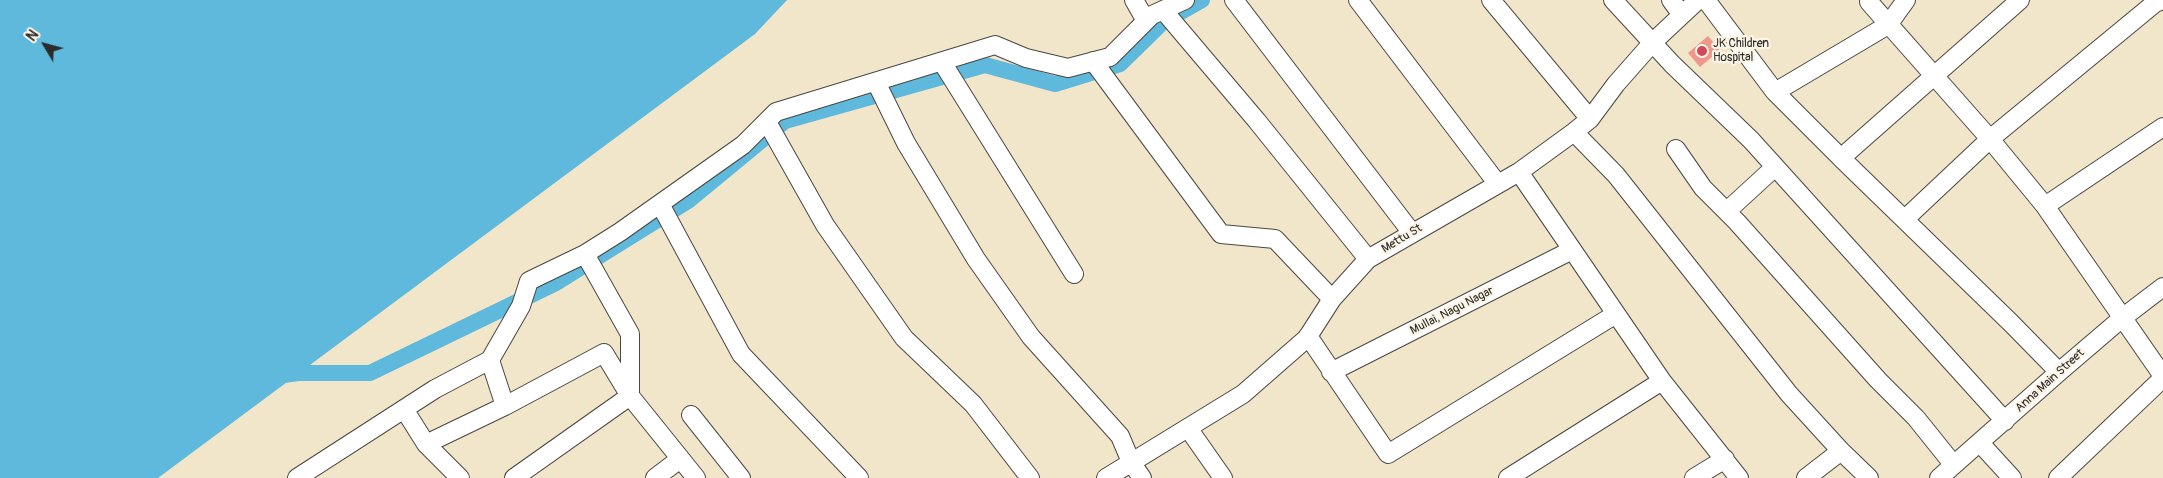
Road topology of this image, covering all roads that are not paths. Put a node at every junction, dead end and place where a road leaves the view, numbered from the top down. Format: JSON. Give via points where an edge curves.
{"nodes":[{"id":1,"x":1134,"y":0,"type":"edge"},
{"id":2,"x":1184,"y":0,"type":"edge"},
{"id":3,"x":1234,"y":0,"type":"edge"},
{"id":4,"x":1358,"y":0,"type":"edge"},
{"id":5,"x":1491,"y":0,"type":"edge"},
{"id":6,"x":1612,"y":0,"type":"edge"},
{"id":7,"x":1671,"y":0,"type":"edge"},
{"id":8,"x":1698,"y":0,"type":"edge"},
{"id":9,"x":1706,"y":0,"type":"edge"},
{"id":10,"x":1906,"y":0,"type":"edge"},
{"id":11,"x":2020,"y":0,"type":"edge"},
{"id":12,"x":2163,"y":0,"type":"edge"},
{"id":13,"x":1869,"y":2,"type":"dead end"},
{"id":14,"x":1682,"y":15,"type":"junction"},
{"id":15,"x":1167,"y":16,"type":"junction"},
{"id":16,"x":1146,"y":21,"type":"junction"},
{"id":17,"x":1888,"y":25,"type":"junction"},
{"id":18,"x":1653,"y":42,"type":"junction"},
{"id":19,"x":1097,"y":67,"type":"junction"},
{"id":20,"x":947,"y":70,"type":"junction"},
{"id":21,"x":1932,"y":75,"type":"junction"},
{"id":22,"x":880,"y":90,"type":"junction"},
{"id":23,"x":1775,"y":92,"type":"junction"},
{"id":24,"x":1590,"y":119,"type":"junction"},
{"id":25,"x":2163,"y":127,"type":"edge"},
{"id":26,"x":770,"y":128,"type":"junction"},
{"id":27,"x":1574,"y":132,"type":"junction"},
{"id":28,"x":1990,"y":139,"type":"junction"},
{"id":29,"x":1676,"y":149,"type":"dead end"},
{"id":30,"x":1841,"y":158,"type":"junction"},
{"id":31,"x":1775,"y":166,"type":"junction"},
{"id":32,"x":1519,"y":172,"type":"junction"},
{"id":33,"x":1497,"y":183,"type":"junction"},
{"id":34,"x":2045,"y":206,"type":"junction"},
{"id":35,"x":664,"y":211,"type":"junction"},
{"id":36,"x":1726,"y":211,"type":"junction"},
{"id":37,"x":1905,"y":220,"type":"junction"},
{"id":38,"x":1412,"y":233,"type":"junction"},
{"id":39,"x":1572,"y":250,"type":"junction"},
{"id":40,"x":1368,"y":259,"type":"junction"},
{"id":41,"x":588,"y":260,"type":"junction"},
{"id":42,"x":1074,"y":274,"type":"dead end"},
{"id":43,"x":2163,"y":287,"type":"edge"},
{"id":44,"x":1332,"y":299,"type":"junction"},
{"id":45,"x":1616,"y":314,"type":"junction"},
{"id":46,"x":2122,"y":319,"type":"junction"},
{"id":47,"x":1308,"y":336,"type":"junction"},
{"id":48,"x":490,"y":360,"type":"junction"},
{"id":49,"x":1331,"y":372,"type":"junction"},
{"id":50,"x":2059,"y":372,"type":"junction"},
{"id":51,"x":2163,"y":377,"type":"edge"},
{"id":52,"x":1662,"y":381,"type":"junction"},
{"id":53,"x":630,"y":396,"type":"junction"},
{"id":54,"x":505,"y":406,"type":"junction"},
{"id":55,"x":404,"y":409,"type":"junction"},
{"id":56,"x":691,"y":415,"type":"dead end"},
{"id":57,"x":2005,"y":421,"type":"junction"},
{"id":58,"x":1188,"y":428,"type":"junction"},
{"id":59,"x":1980,"y":443,"type":"junction"},
{"id":60,"x":426,"y":444,"type":"junction"},
{"id":61,"x":1841,"y":452,"type":"junction"},
{"id":62,"x":680,"y":459,"type":"junction"},
{"id":63,"x":1725,"y":459,"type":"junction"},
{"id":64,"x":1131,"y":462,"type":"junction"},
{"id":65,"x":1953,"y":464,"type":"junction"},
{"id":66,"x":1528,"y":473,"type":"edge"},
{"id":67,"x":297,"y":478,"type":"edge"},
{"id":68,"x":460,"y":478,"type":"edge"},
{"id":69,"x":514,"y":478,"type":"edge"},
{"id":70,"x":655,"y":478,"type":"edge"},
{"id":71,"x":696,"y":478,"type":"edge"},
{"id":72,"x":741,"y":478,"type":"edge"},
{"id":73,"x":859,"y":478,"type":"edge"},
{"id":74,"x":1030,"y":478,"type":"edge"},
{"id":75,"x":1106,"y":478,"type":"edge"},
{"id":76,"x":1142,"y":478,"type":"edge"},
{"id":77,"x":1223,"y":478,"type":"edge"},
{"id":78,"x":1508,"y":478,"type":"edge"},
{"id":79,"x":1694,"y":478,"type":"edge"},
{"id":80,"x":1739,"y":478,"type":"edge"},
{"id":81,"x":1806,"y":478,"type":"edge"},
{"id":82,"x":1869,"y":478,"type":"edge"},
{"id":83,"x":1939,"y":478,"type":"edge"},
{"id":84,"x":2012,"y":478,"type":"edge"},
{"id":85,"x":2058,"y":478,"type":"edge"}],
"edges":[{"from":1,"to":16,"type":"street"},
{"from":2,"to":15,"type":"street"},
{"from":3,"to":38,"type":"street"},
{"from":4,"to":33,"type":"street"},
{"from":5,"to":24,"type":"street"},
{"from":6,"to":18,"type":"street"},
{"from":7,"to":14,"type":"street"},
{"from":8,"to":14,"type":"street","name":"Mettu St"},
{"from":9,"to":23,"type":"street"},
{"from":10,"to":17,"type":"street"},
{"from":11,"to":21,"type":"street"},
{"from":12,"to":28,"type":"street","via":[[2155,3]]},
{"from":13,"to":17,"type":"street"},
{"from":14,"to":18,"type":"street","name":"Mettu St"},
{"from":15,"to":16,"type":"street","via":[[1152,15]]},
{"from":15,"to":40,"type":"street"},
{"from":16,"to":19,"type":"street"},
{"from":17,"to":21,"type":"street"},
{"from":17,"to":23,"type":"street"},
{"from":18,"to":24,"type":"street","name":"Mettu St"},
{"from":18,"to":31,"type":"street"},
{"from":19,"to":20,"type":"street","via":[[1068,68],[994,46]]},
{"from":19,"to":44,"type":"street","via":[[1221,234],[1275,239]]},
{"from":20,"to":22,"type":"street"},
{"from":20,"to":42,"type":"street"},
{"from":21,"to":28,"type":"street"},
{"from":21,"to":30,"type":"street"},
{"from":22,"to":26,"type":"street","via":[[776,112]]},
{"from":22,"to":64,"type":"street","via":[[906,144],[976,259],[1031,337],[1120,436]]},
{"from":23,"to":30,"type":"street"},
{"from":24,"to":27,"type":"street","name":"Mettu St"},
{"from":25,"to":34,"type":"street"},
{"from":26,"to":35,"type":"street","via":[[743,145]]},
{"from":26,"to":74,"type":"street","via":[[825,225],[904,338],[973,404]]},
{"from":27,"to":32,"type":"street","name":"Mettu St"},
{"from":27,"to":61,"type":"street","via":[[1616,175],[1789,394]]},
{"from":28,"to":34,"type":"street"},
{"from":28,"to":37,"type":"street"},
{"from":29,"to":36,"type":"street","via":[[1703,188]]},
{"from":30,"to":37,"type":"street"},
{"from":31,"to":36,"type":"street"},
{"from":31,"to":57,"type":"street"},
{"from":32,"to":33,"type":"street","name":"Mettu St"},
{"from":32,"to":39,"type":"street"},
{"from":33,"to":38,"type":"street","name":"Mettu St"},
{"from":34,"to":46,"type":"street"},
{"from":35,"to":41,"type":"street"},
{"from":35,"to":73,"type":"street","via":[[741,354]]},
{"from":36,"to":65,"type":"street","via":[[1916,418]]},
{"from":37,"to":50,"type":"street"},
{"from":38,"to":40,"type":"street","name":"Mettu St"},
{"from":39,"to":45,"type":"street"},
{"from":39,"to":49,"type":"street","name":"Mullai, Nagu Nagar"},
{"from":40,"to":44,"type":"street","name":"Mettu St"},
{"from":41,"to":48,"type":"street","via":[[529,281],[524,298]]},
{"from":41,"to":53,"type":"street","via":[[630,334]]},
{"from":43,"to":46,"type":"street","name":"Anna Main Street"},
{"from":44,"to":47,"type":"street","name":"Mettu St"},
{"from":45,"to":49,"type":"street","via":[[1388,454]]},
{"from":45,"to":52,"type":"street"},
{"from":46,"to":50,"type":"street","name":"Anna Main Street"},
{"from":46,"to":51,"type":"street"},
{"from":47,"to":49,"type":"street"},
{"from":47,"to":58,"type":"street","name":"Mettu St","via":[[1243,394]]},
{"from":48,"to":54,"type":"street"},
{"from":48,"to":55,"type":"street"},
{"from":50,"to":57,"type":"street","name":"Anna Main Street"},
{"from":51,"to":85,"type":"street"},
{"from":52,"to":63,"type":"street"},
{"from":52,"to":66,"type":"street"},
{"from":53,"to":54,"type":"street","via":[[604,353]]},
{"from":53,"to":62,"type":"street"},
{"from":53,"to":69,"type":"street"},
{"from":54,"to":60,"type":"street"},
{"from":55,"to":60,"type":"street"},
{"from":55,"to":67,"type":"street"},
{"from":56,"to":72,"type":"street"},
{"from":57,"to":59,"type":"street","name":"Anna Main Street"},
{"from":58,"to":64,"type":"street","name":"Mettu St"},
{"from":58,"to":77,"type":"street"},
{"from":59,"to":65,"type":"street","name":"Anna Main Street"},
{"from":59,"to":84,"type":"street"},
{"from":60,"to":68,"type":"street"},
{"from":61,"to":81,"type":"street"},
{"from":61,"to":82,"type":"street"},
{"from":62,"to":70,"type":"street"},
{"from":62,"to":71,"type":"street"},
{"from":63,"to":79,"type":"street"},
{"from":63,"to":80,"type":"street"},
{"from":64,"to":75,"type":"street","name":"Mettu St"},
{"from":64,"to":76,"type":"street"},
{"from":65,"to":83,"type":"street","name":"Anna Main Street"},
{"from":66,"to":78,"type":"street"}]}
